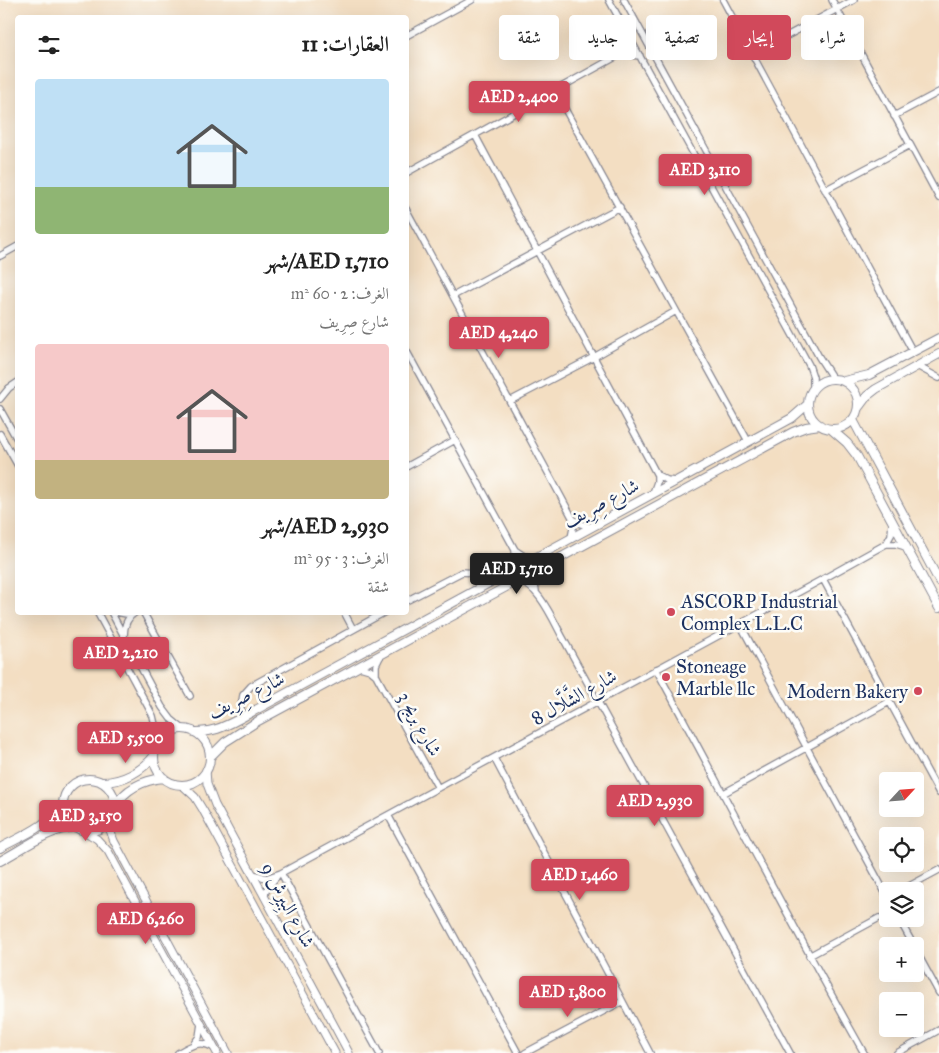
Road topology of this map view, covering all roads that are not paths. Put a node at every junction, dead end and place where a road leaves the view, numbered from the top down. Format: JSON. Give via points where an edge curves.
{"nodes":[{"id":1,"x":472,"y":0,"type":"edge"},
{"id":2,"x":609,"y":0,"type":"edge"},
{"id":3,"x":624,"y":0,"type":"edge"},
{"id":4,"x":723,"y":0,"type":"edge"},
{"id":5,"x":832,"y":0,"type":"edge"},
{"id":6,"x":854,"y":0,"type":"edge"},
{"id":7,"x":837,"y":9,"type":"junction"},
{"id":8,"x":617,"y":15,"type":"edge"},
{"id":9,"x":731,"y":15,"type":"edge"},
{"id":10,"x":409,"y":34,"type":"edge"},
{"id":11,"x":791,"y":34,"type":"edge"},
{"id":12,"x":636,"y":49,"type":"edge"},
{"id":13,"x":636,"y":56,"type":"edge"},
{"id":14,"x":640,"y":56,"type":"junction"},
{"id":15,"x":610,"y":60,"type":"edge"},
{"id":16,"x":756,"y":60,"type":"edge"},
{"id":17,"x":556,"y":91,"type":"junction"},
{"id":18,"x":939,"y":92,"type":"edge"},
{"id":19,"x":894,"y":116,"type":"junction"},
{"id":20,"x":475,"y":135,"type":"junction"},
{"id":21,"x":910,"y":146,"type":"junction"},
{"id":22,"x":409,"y":171,"type":"edge"},
{"id":23,"x":825,"y":190,"type":"junction"},
{"id":24,"x":939,"y":198,"type":"edge"},
{"id":25,"x":620,"y":207,"type":"junction"},
{"id":26,"x":409,"y":215,"type":"edge"},
{"id":27,"x":15,"y":248,"type":"edge"},
{"id":28,"x":537,"y":251,"type":"junction"},
{"id":29,"x":0,"y":256,"type":"edge"},
{"id":30,"x":453,"y":296,"type":"junction"},
{"id":31,"x":676,"y":311,"type":"junction"},
{"id":32,"x":939,"y":338,"type":"edge"},
{"id":33,"x":913,"y":352,"type":"junction"},
{"id":34,"x":939,"y":354,"type":"edge"},
{"id":35,"x":409,"y":356,"type":"edge"},
{"id":36,"x":594,"y":357,"type":"junction"},
{"id":37,"x":917,"y":366,"type":"junction"},
{"id":38,"x":939,"y":378,"type":"edge"},
{"id":39,"x":833,"y":379,"type":"junction"},
{"id":40,"x":844,"y":381,"type":"junction"},
{"id":41,"x":15,"y":385,"type":"edge"},
{"id":42,"x":0,"y":388,"type":"edge"},
{"id":43,"x":9,"y":388,"type":"junction"},
{"id":44,"x":813,"y":389,"type":"junction"},
{"id":45,"x":0,"y":399,"type":"edge"},
{"id":46,"x":510,"y":401,"type":"junction"},
{"id":47,"x":808,"y":404,"type":"junction"},
{"id":48,"x":858,"y":408,"type":"junction"},
{"id":49,"x":0,"y":409,"type":"edge"},
{"id":50,"x":853,"y":420,"type":"junction"},
{"id":51,"x":820,"y":425,"type":"junction"},
{"id":52,"x":832,"y":430,"type":"junction"},
{"id":53,"x":0,"y":434,"type":"edge"},
{"id":54,"x":15,"y":436,"type":"edge"},
{"id":55,"x":455,"y":440,"type":"junction"},
{"id":56,"x":748,"y":441,"type":"junction"},
{"id":57,"x":15,"y":461,"type":"edge"},
{"id":58,"x":409,"y":465,"type":"edge"},
{"id":59,"x":656,"y":474,"type":"junction"},
{"id":60,"x":675,"y":481,"type":"junction"},
{"id":61,"x":653,"y":493,"type":"junction"},
{"id":62,"x":572,"y":519,"type":"junction"},
{"id":63,"x":892,"y":521,"type":"junction"},
{"id":64,"x":590,"y":527,"type":"junction"},
{"id":65,"x":571,"y":538,"type":"junction"},
{"id":66,"x":886,"y":544,"type":"junction"},
{"id":67,"x":906,"y":547,"type":"junction"},
{"id":68,"x":515,"y":550,"type":"junction"},
{"id":69,"x":534,"y":558,"type":"junction"},
{"id":70,"x":515,"y":569,"type":"junction"},
{"id":71,"x":536,"y":572,"type":"junction"},
{"id":72,"x":823,"y":579,"type":"junction"},
{"id":73,"x":939,"y":581,"type":"edge"},
{"id":74,"x":518,"y":582,"type":"junction"},
{"id":75,"x":489,"y":583,"type":"junction"},
{"id":76,"x":536,"y":591,"type":"junction"},
{"id":77,"x":409,"y":599,"type":"edge"},
{"id":78,"x":939,"y":608,"type":"edge"},
{"id":79,"x":99,"y":615,"type":"edge"},
{"id":80,"x":112,"y":615,"type":"edge"},
{"id":81,"x":133,"y":615,"type":"edge"},
{"id":82,"x":145,"y":615,"type":"edge"},
{"id":83,"x":346,"y":615,"type":"edge"},
{"id":84,"x":380,"y":615,"type":"edge"},
{"id":85,"x":740,"y":624,"type":"junction"},
{"id":86,"x":353,"y":630,"type":"junction"},
{"id":87,"x":125,"y":639,"type":"junction"},
{"id":88,"x":380,"y":657,"type":"junction"},
{"id":89,"x":360,"y":667,"type":"junction"},
{"id":90,"x":656,"y":669,"type":"junction"},
{"id":91,"x":376,"y":675,"type":"junction"},
{"id":92,"x":190,"y":696,"type":"dead end"},
{"id":93,"x":598,"y":701,"type":"junction"},
{"id":94,"x":889,"y":702,"type":"junction"},
{"id":95,"x":239,"y":719,"type":"junction"},
{"id":96,"x":183,"y":729,"type":"junction"},
{"id":97,"x":194,"y":732,"type":"junction"},
{"id":98,"x":159,"y":742,"type":"junction"},
{"id":99,"x":806,"y":747,"type":"junction"},
{"id":100,"x":154,"y":756,"type":"junction"},
{"id":101,"x":210,"y":757,"type":"junction"},
{"id":102,"x":494,"y":758,"type":"junction"},
{"id":103,"x":206,"y":770,"type":"junction"},
{"id":104,"x":164,"y":778,"type":"junction"},
{"id":105,"x":102,"y":782,"type":"junction"},
{"id":106,"x":182,"y":785,"type":"junction"},
{"id":107,"x":438,"y":788,"type":"junction"},
{"id":108,"x":724,"y":793,"type":"junction"},
{"id":109,"x":939,"y":794,"type":"edge"},
{"id":110,"x":63,"y":804,"type":"junction"},
{"id":111,"x":115,"y":806,"type":"junction"},
{"id":112,"x":388,"y":815,"type":"junction"},
{"id":113,"x":111,"y":818,"type":"junction"},
{"id":114,"x":79,"y":828,"type":"junction"},
{"id":115,"x":0,"y":848,"type":"edge"},
{"id":116,"x":0,"y":861,"type":"edge"},
{"id":117,"x":939,"y":870,"type":"edge"},
{"id":118,"x":253,"y":874,"type":"junction"},
{"id":119,"x":279,"y":874,"type":"junction"},
{"id":120,"x":879,"y":882,"type":"edge"},
{"id":121,"x":917,"y":882,"type":"edge"},
{"id":122,"x":264,"y":896,"type":"junction"},
{"id":123,"x":879,"y":919,"type":"edge"},
{"id":124,"x":809,"y":956,"type":"junction"},
{"id":125,"x":924,"y":966,"type":"edge"},
{"id":126,"x":939,"y":993,"type":"edge"},
{"id":127,"x":621,"y":1002,"type":"junction"},
{"id":128,"x":201,"y":1024,"type":"junction"},
{"id":129,"x":939,"y":1030,"type":"edge"},
{"id":130,"x":193,"y":1045,"type":"junction"},
{"id":131,"x":215,"y":1050,"type":"edge"},
{"id":132,"x":178,"y":1053,"type":"edge"},
{"id":133,"x":228,"y":1053,"type":"edge"},
{"id":134,"x":335,"y":1053,"type":"edge"},
{"id":135,"x":349,"y":1053,"type":"edge"},
{"id":136,"x":379,"y":1053,"type":"edge"},
{"id":137,"x":518,"y":1053,"type":"edge"},
{"id":138,"x":525,"y":1053,"type":"edge"},
{"id":139,"x":650,"y":1053,"type":"edge"},
{"id":140,"x":790,"y":1053,"type":"edge"},
{"id":141,"x":864,"y":1053,"type":"edge"},
{"id":142,"x":897,"y":1053,"type":"edge"}],
"edges":[{"from":1,"to":10,"type":"street"},
{"from":2,"to":8,"type":"street"},
{"from":3,"to":39,"type":"street"},
{"from":4,"to":9,"type":"street"},
{"from":5,"to":7,"type":"street"},
{"from":6,"to":7,"type":"street"},
{"from":7,"to":11,"type":"street"},
{"from":7,"to":19,"type":"street"},
{"from":12,"to":14,"type":"street"},
{"from":13,"to":14,"type":"street"},
{"from":14,"to":44,"type":"street","via":[[809,365]]},
{"from":15,"to":17,"type":"street"},
{"from":16,"to":23,"type":"street"},
{"from":17,"to":20,"type":"street"},
{"from":17,"to":25,"type":"street"},
{"from":18,"to":19,"type":"street"},
{"from":19,"to":21,"type":"street"},
{"from":20,"to":22,"type":"street"},
{"from":20,"to":28,"type":"street"},
{"from":21,"to":23,"type":"street"},
{"from":21,"to":24,"type":"street"},
{"from":23,"to":33,"type":"street"},
{"from":25,"to":28,"type":"street"},
{"from":25,"to":31,"type":"street"},
{"from":26,"to":30,"type":"street"},
{"from":27,"to":29,"type":"street"},
{"from":28,"to":30,"type":"street"},
{"from":28,"to":36,"type":"street"},
{"from":30,"to":46,"type":"street"},
{"from":31,"to":36,"type":"street"},
{"from":31,"to":56,"type":"street"},
{"from":32,"to":33,"type":"main road"},
{"from":33,"to":40,"type":"main road","via":[[869,375]]},
{"from":34,"to":37,"type":"main road"},
{"from":35,"to":55,"type":"street"},
{"from":36,"to":46,"type":"street"},
{"from":36,"to":59,"type":"street"},
{"from":37,"to":38,"type":"street"},
{"from":37,"to":48,"type":"main road","via":[[876,389]]},
{"from":39,"to":40,"type":"main road"},
{"from":39,"to":44,"type":"main road","via":[[818,383]]},
{"from":40,"to":48,"type":"main road","via":[[855,392]]},
{"from":41,"to":43,"type":"street"},
{"from":42,"to":43,"type":"street"},
{"from":43,"to":45,"type":"street"},
{"from":44,"to":47,"type":"main road"},
{"from":46,"to":62,"type":"street"},
{"from":47,"to":51,"type":"main road","via":[[813,420]]},
{"from":47,"to":56,"type":"main road","name":"شارع صِرِيف","via":[[792,418]]},
{"from":48,"to":50,"type":"main road"},
{"from":49,"to":54,"type":"street"},
{"from":50,"to":52,"type":"main road"},
{"from":50,"to":73,"type":"main road"},
{"from":51,"to":52,"type":"main road"},
{"from":51,"to":71,"type":"main road","name":"شارع صِرِيف","via":[[793,432]]},
{"from":52,"to":63,"type":"main road","via":[[857,456]]},
{"from":53,"to":57,"type":"street"},
{"from":55,"to":58,"type":"street"},
{"from":55,"to":68,"type":"street"},
{"from":56,"to":60,"type":"main road","name":"شارع صِرِيف"},
{"from":59,"to":60,"type":"street"},
{"from":59,"to":61,"type":"street"},
{"from":60,"to":61,"type":"main road","name":"شارع صِرِيف"},
{"from":61,"to":64,"type":"main road","name":"شارع صِرِيف"},
{"from":62,"to":64,"type":"street"},
{"from":62,"to":65,"type":"street"},
{"from":63,"to":66,"type":"street","via":[[892,532]]},
{"from":63,"to":67,"type":"main road"},
{"from":64,"to":65,"type":"main road","name":"شارع صِرِيف"},
{"from":65,"to":69,"type":"main road","name":"شارع صِرِيف"},
{"from":66,"to":67,"type":"street"},
{"from":66,"to":72,"type":"street","name":"شارع الشَّلَّال 8"},
{"from":67,"to":78,"type":"main road"},
{"from":68,"to":69,"type":"street"},
{"from":68,"to":70,"type":"street"},
{"from":69,"to":70,"type":"main road","name":"شارع صِرِيف"},
{"from":70,"to":75,"type":"main road","name":"شارع صِرِيف"},
{"from":71,"to":74,"type":"main road","name":"شارع صِرِيف"},
{"from":71,"to":76,"type":"street"},
{"from":72,"to":85,"type":"street","name":"شارع الشَّلَّال 8"},
{"from":72,"to":94,"type":"street"},
{"from":74,"to":76,"type":"street"},
{"from":74,"to":88,"type":"main road","name":"شارع صِرِيف"},
{"from":75,"to":77,"type":"street","via":[[478,573],[462,572]]},
{"from":75,"to":95,"type":"main road","name":"شارع صِرِيف"},
{"from":76,"to":93,"type":"street"},
{"from":79,"to":98,"type":"street","via":[[150,711]]},
{"from":80,"to":87,"type":"street"},
{"from":81,"to":87,"type":"street","via":[[125,625]]},
{"from":82,"to":92,"type":"street"},
{"from":83,"to":86,"type":"street"},
{"from":84,"to":86,"type":"street"},
{"from":85,"to":90,"type":"street","name":"شارع الشَّلَّال 8"},
{"from":85,"to":99,"type":"street"},
{"from":86,"to":95,"type":"street","via":[[251,686],[243,696]]},
{"from":87,"to":96,"type":"street","via":[[162,707]]},
{"from":88,"to":89,"type":"main road","name":"شارع صِرِيف"},
{"from":88,"to":91,"type":"street"},
{"from":89,"to":91,"type":"street"},
{"from":89,"to":101,"type":"main road","name":"شارع صِرِيف","via":[[230,738]]},
{"from":90,"to":93,"type":"street","name":"شارع الشَّلَّال 8"},
{"from":90,"to":108,"type":"street"},
{"from":91,"to":107,"type":"street","name":"شارع بريج 3"},
{"from":93,"to":102,"type":"street","name":"شارع الشَّلَّال 8"},
{"from":93,"to":140,"type":"street"},
{"from":94,"to":99,"type":"street"},
{"from":94,"to":109,"type":"street"},
{"from":95,"to":97,"type":"main road","name":"شارع صِرِيف","via":[[217,730]]},
{"from":96,"to":97,"type":"main road"},
{"from":96,"to":98,"type":"main road","via":[[174,730]]},
{"from":97,"to":101,"type":"main road","via":[[205,742]]},
{"from":98,"to":100,"type":"main road"},
{"from":99,"to":108,"type":"street"},
{"from":99,"to":120,"type":"street"},
{"from":100,"to":104,"type":"main road"},
{"from":100,"to":105,"type":"main road","via":[[146,766],[125,778]]},
{"from":101,"to":103,"type":"main road"},
{"from":102,"to":107,"type":"street","name":"شارع الشَّلَّال 8"},
{"from":102,"to":127,"type":"street"},
{"from":103,"to":106,"type":"main road","via":[[196,781]]},
{"from":103,"to":118,"type":"street","name":"شارع البِيرِش 9","via":[[215,805]]},
{"from":104,"to":106,"type":"main road"},
{"from":104,"to":111,"type":"main road","via":[[138,785],[122,796]]},
{"from":105,"to":110,"type":"main road","via":[[82,779],[68,788]]},
{"from":105,"to":111,"type":"main road","via":[[112,792]]},
{"from":106,"to":134,"type":"street","name":"شارع البِيرِش 9","via":[[203,810]]},
{"from":107,"to":112,"type":"street","name":"شارع الشَّلَّال 8"},
{"from":108,"to":124,"type":"street"},
{"from":110,"to":114,"type":"main road","via":[[67,818]]},
{"from":110,"to":115,"type":"main road","via":[[44,824]]},
{"from":111,"to":113,"type":"main road"},
{"from":112,"to":119,"type":"street","name":"شارع الشَّلَّال 8"},
{"from":112,"to":137,"type":"street"},
{"from":113,"to":114,"type":"main road","via":[[102,828],[88,831]]},
{"from":113,"to":133,"type":"street","via":[[110,830],[114,841]]},
{"from":114,"to":116,"type":"main road","via":[[55,831]]},
{"from":114,"to":128,"type":"street","via":[[97,839],[108,851]]},
{"from":117,"to":121,"type":"street"},
{"from":118,"to":119,"type":"street","via":[[266,878]]},
{"from":118,"to":122,"type":"street","name":"شارع البِيرِش 9"},
{"from":119,"to":122,"type":"street","name":"شارع الشَّلَّال 8"},
{"from":119,"to":136,"type":"street"},
{"from":122,"to":135,"type":"street","name":"شارع البِيرِش 9"},
{"from":123,"to":124,"type":"street"},
{"from":124,"to":141,"type":"street"},
{"from":125,"to":126,"type":"street"},
{"from":127,"to":138,"type":"street"},
{"from":127,"to":139,"type":"street"},
{"from":128,"to":130,"type":"street","via":[[199,1037]]},
{"from":128,"to":131,"type":"street"},
{"from":129,"to":142,"type":"street"},
{"from":130,"to":131,"type":"street","via":[[205,1044]]},
{"from":130,"to":132,"type":"street"}]}
